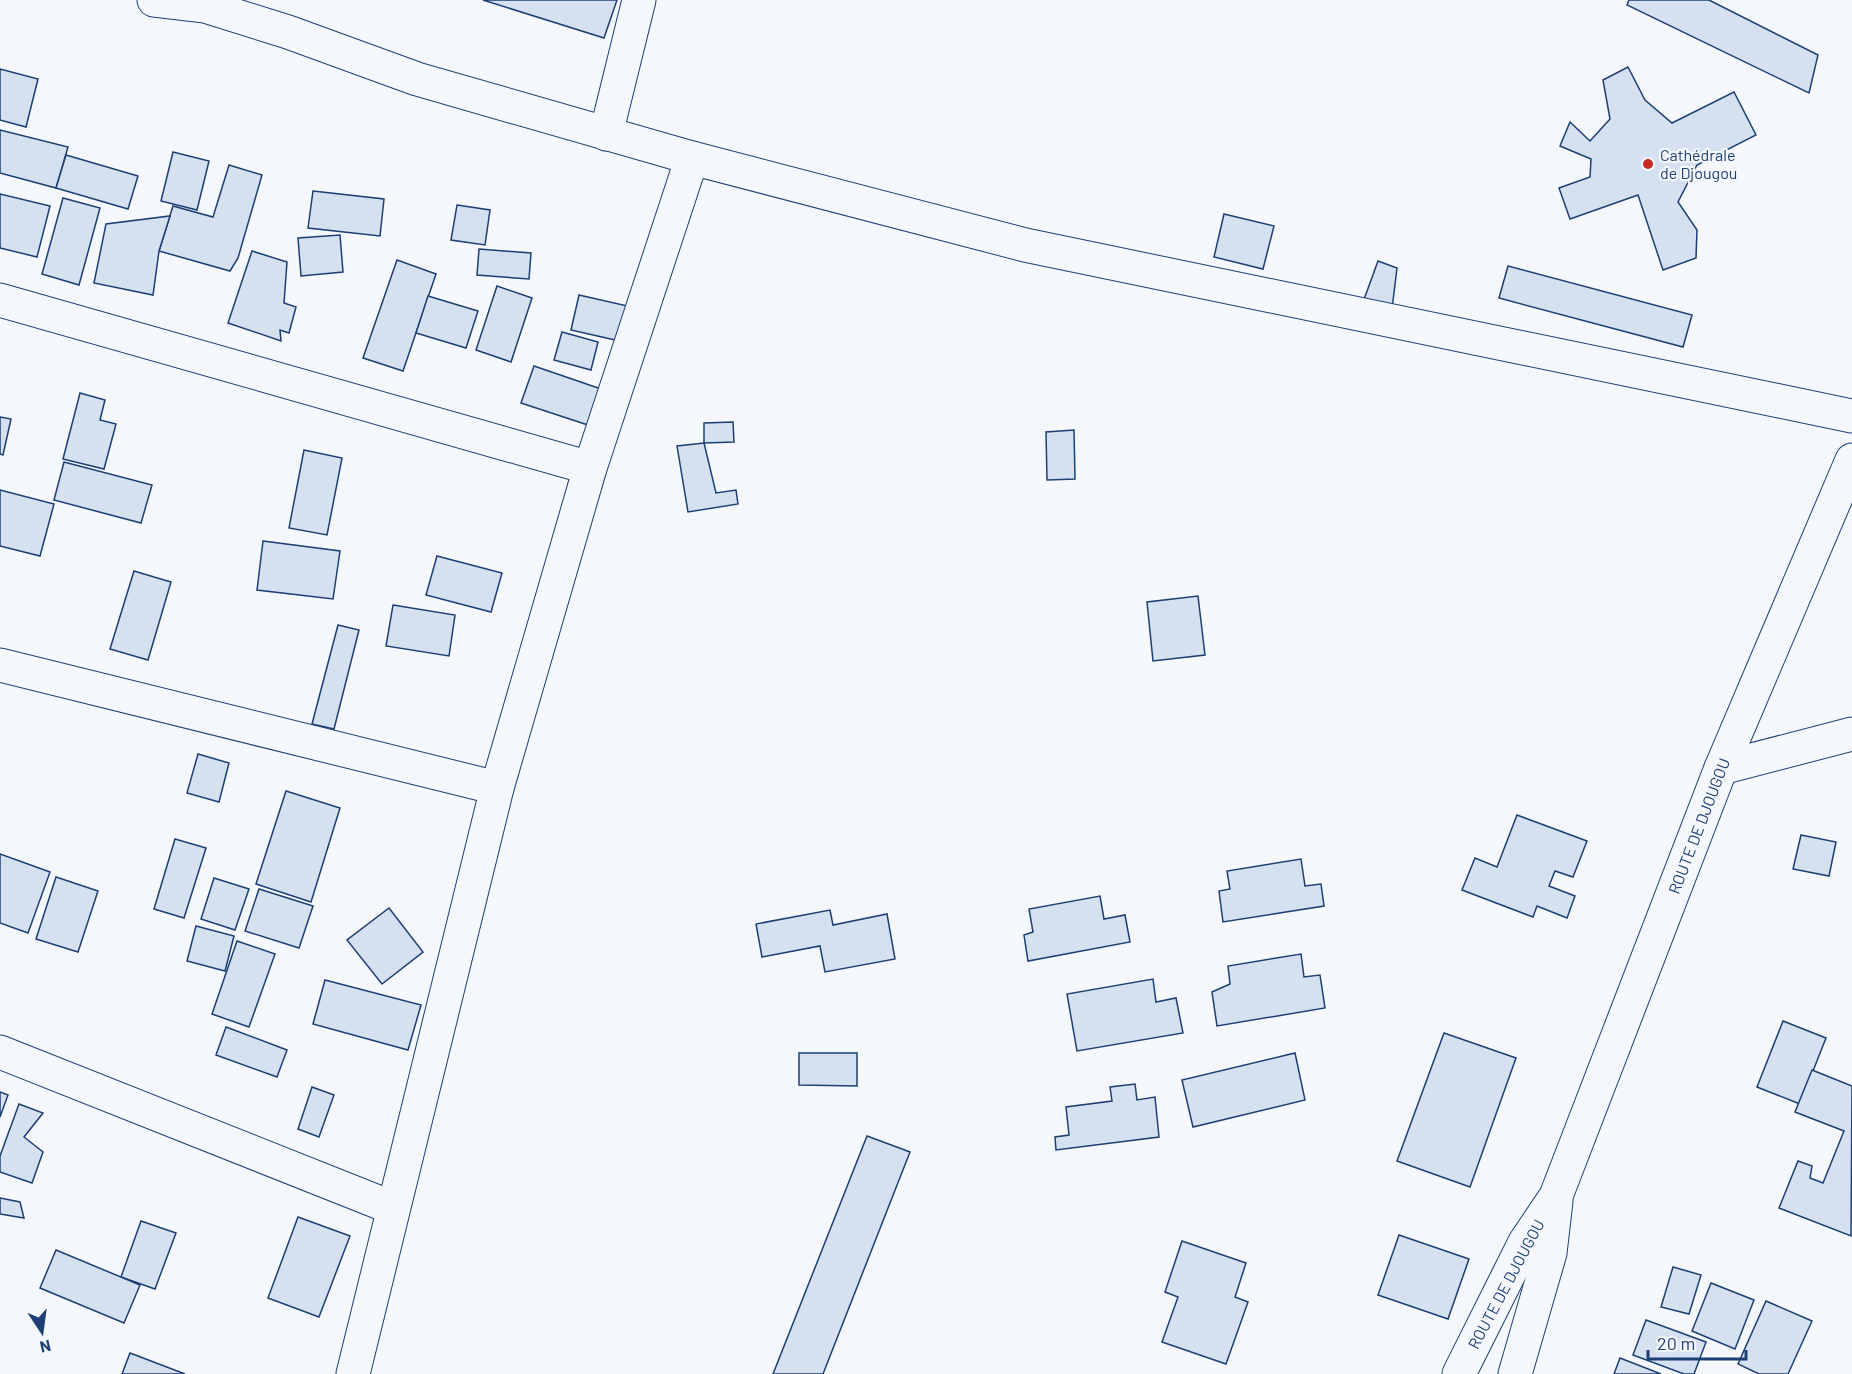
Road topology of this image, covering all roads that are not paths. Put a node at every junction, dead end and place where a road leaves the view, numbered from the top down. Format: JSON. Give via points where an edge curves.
{"nodes":[{"id":1,"x":154,"y":0,"type":"edge"},
{"id":2,"x":639,"y":0,"type":"edge"},
{"id":3,"x":606,"y":134,"type":"junction"},
{"id":4,"x":692,"y":158,"type":"junction"},
{"id":5,"x":0,"y":300,"type":"edge"},
{"id":6,"x":1852,"y":416,"type":"edge"},
{"id":7,"x":1852,"y":460,"type":"edge"},
{"id":8,"x":590,"y":468,"type":"junction"},
{"id":9,"x":0,"y":665,"type":"edge"},
{"id":10,"x":1852,"y":734,"type":"edge"},
{"id":11,"x":1721,"y":768,"type":"junction"},
{"id":12,"x":497,"y":788,"type":"junction"},
{"id":13,"x":0,"y":1053,"type":"edge"},
{"id":14,"x":1556,"y":1196,"type":"junction"},
{"id":15,"x":393,"y":1208,"type":"junction"},
{"id":16,"x":353,"y":1374,"type":"edge"},
{"id":17,"x":1459,"y":1374,"type":"edge"},
{"id":18,"x":1515,"y":1374,"type":"edge"}],
"edges":[{"from":1,"to":3,"type":"main road","via":[[205,6],[417,79]]},
{"from":2,"to":3,"type":"main road"},
{"from":3,"to":4,"type":"main road"},
{"from":4,"to":6,"type":"main road","via":[[1024,245]]},
{"from":4,"to":8,"type":"main road"},
{"from":5,"to":8,"type":"main road"},
{"from":7,"to":11,"type":"main road","name":"ROUTE DE DJOUGOU"},
{"from":8,"to":12,"type":"main road"},
{"from":9,"to":12,"type":"main road"},
{"from":10,"to":11,"type":"main road"},
{"from":11,"to":14,"type":"main road","name":"ROUTE DE DJOUGOU"},
{"from":12,"to":15,"type":"main road"},
{"from":13,"to":15,"type":"main road"},
{"from":14,"to":17,"type":"main road","name":"ROUTE DE DJOUGOU","via":[[1525,1242]]},
{"from":14,"to":18,"type":"main road","name":"ROUTE DE DJOUGOU","via":[[1550,1253]]},
{"from":15,"to":16,"type":"main road"}]}
